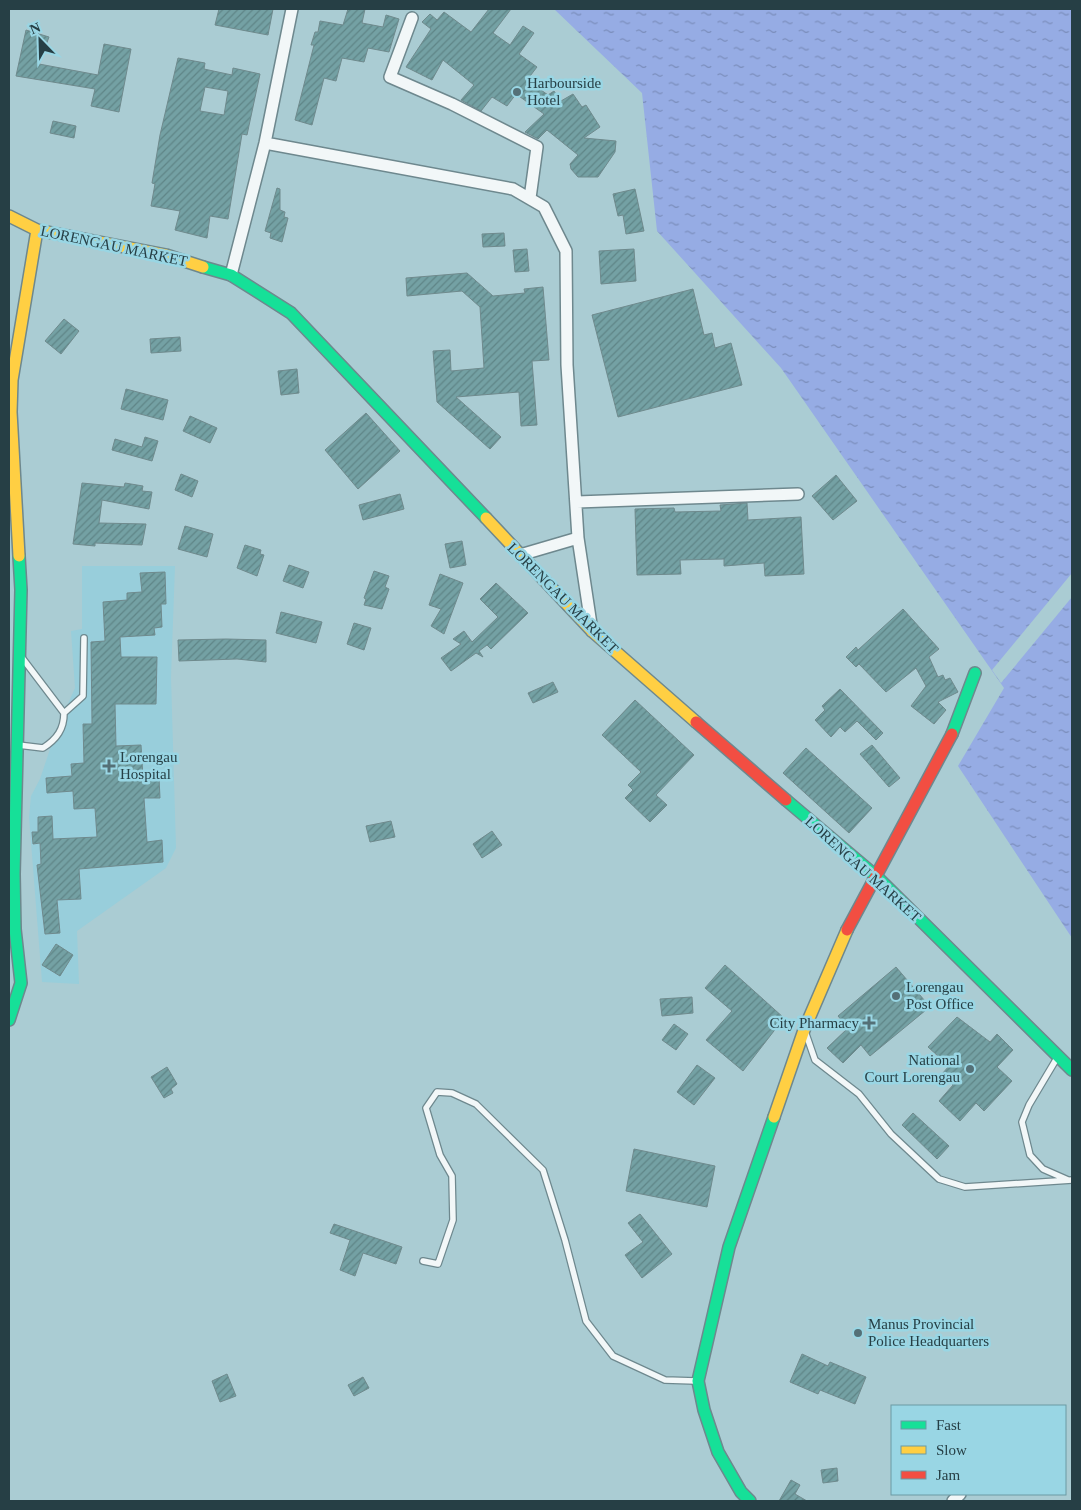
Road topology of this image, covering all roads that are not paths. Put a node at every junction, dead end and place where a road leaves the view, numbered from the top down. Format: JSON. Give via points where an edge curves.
{"nodes":[{"id":1,"x":292,"y":9,"type":"edge"},
{"id":2,"x":412,"y":18,"type":"dead end"},
{"id":3,"x":265,"y":143,"type":"junction"},
{"id":4,"x":530,"y":198,"type":"junction"},
{"id":5,"x":9,"y":216,"type":"edge"},
{"id":6,"x":37,"y":230,"type":"junction"},
{"id":7,"x":232,"y":275,"type":"junction"},
{"id":8,"x":798,"y":494,"type":"dead end"},
{"id":9,"x":577,"y":502,"type":"junction"},
{"id":10,"x":578,"y":538,"type":"junction"},
{"id":11,"x":520,"y":555,"type":"junction"},
{"id":12,"x":592,"y":631,"type":"junction"},
{"id":13,"x":84,"y":638,"type":"dead end"},
{"id":14,"x":21,"y":657,"type":"junction"},
{"id":15,"x":975,"y":673,"type":"dead end"},
{"id":16,"x":64,"y":713,"type":"junction"},
{"id":17,"x":18,"y":746,"type":"junction"},
{"id":18,"x":877,"y":877,"type":"junction"},
{"id":19,"x":9,"y":1020,"type":"edge"},
{"id":20,"x":804,"y":1030,"type":"junction"},
{"id":21,"x":1058,"y":1056,"type":"junction"},
{"id":22,"x":1072,"y":1070,"type":"edge"},
{"id":23,"x":1071,"y":1180,"type":"edge"},
{"id":24,"x":424,"y":1261,"type":"dead end"},
{"id":25,"x":698,"y":1381,"type":"junction"},
{"id":26,"x":750,"y":1501,"type":"edge"}],
"edges":[{"from":1,"to":3,"type":"street"},
{"from":2,"to":4,"type":"street","via":[[390,77],[537,147]]},
{"from":3,"to":4,"type":"street","via":[[513,189]]},
{"from":3,"to":7,"type":"street"},
{"from":4,"to":9,"type":"street","via":[[544,207],[566,251],[567,365]]},
{"from":5,"to":6,"type":"street","name":"LORENGAU MARKET"},
{"from":6,"to":7,"type":"street","name":"LORENGAU MARKET","via":[[166,255]]},
{"from":6,"to":14,"type":"street","via":[[12,380]]},
{"from":7,"to":11,"type":"street","name":"LORENGAU MARKET","via":[[291,314]]},
{"from":8,"to":9,"type":"street"},
{"from":9,"to":10,"type":"street"},
{"from":10,"to":11,"type":"street"},
{"from":10,"to":12,"type":"street"},
{"from":11,"to":12,"type":"street","name":"LORENGAU MARKET"},
{"from":12,"to":18,"type":"street","name":"LORENGAU MARKET"},
{"from":13,"to":16,"type":"lane","via":[[83,696]]},
{"from":14,"to":16,"type":"lane"},
{"from":14,"to":17,"type":"street"},
{"from":15,"to":18,"type":"street","via":[[949,743]]},
{"from":16,"to":17,"type":"lane","via":[[61,731],[50,744],[37,749]]},
{"from":17,"to":19,"type":"street","via":[[14,874],[15,929],[21,983]]},
{"from":18,"to":20,"type":"street","via":[[855,912]]},
{"from":18,"to":21,"type":"street","name":"LORENGAU MARKET"},
{"from":20,"to":23,"type":"lane","via":[[815,1060],[860,1094],[891,1134],[939,1179],[965,1187]]},
{"from":20,"to":25,"type":"street","via":[[729,1247]]},
{"from":21,"to":22,"type":"street","name":"LORENGAU MARKET"},
{"from":21,"to":23,"type":"lane","via":[[1022,1122],[1030,1155],[1043,1169]]},
{"from":24,"to":25,"type":"lane","via":[[438,1264],[454,1220],[452,1176],[440,1155],[426,1108],[438,1092],[452,1093],[476,1104],[543,1170],[586,1321],[613,1356],[665,1380]]},
{"from":25,"to":26,"type":"street","via":[[718,1452],[741,1492]]}]}
